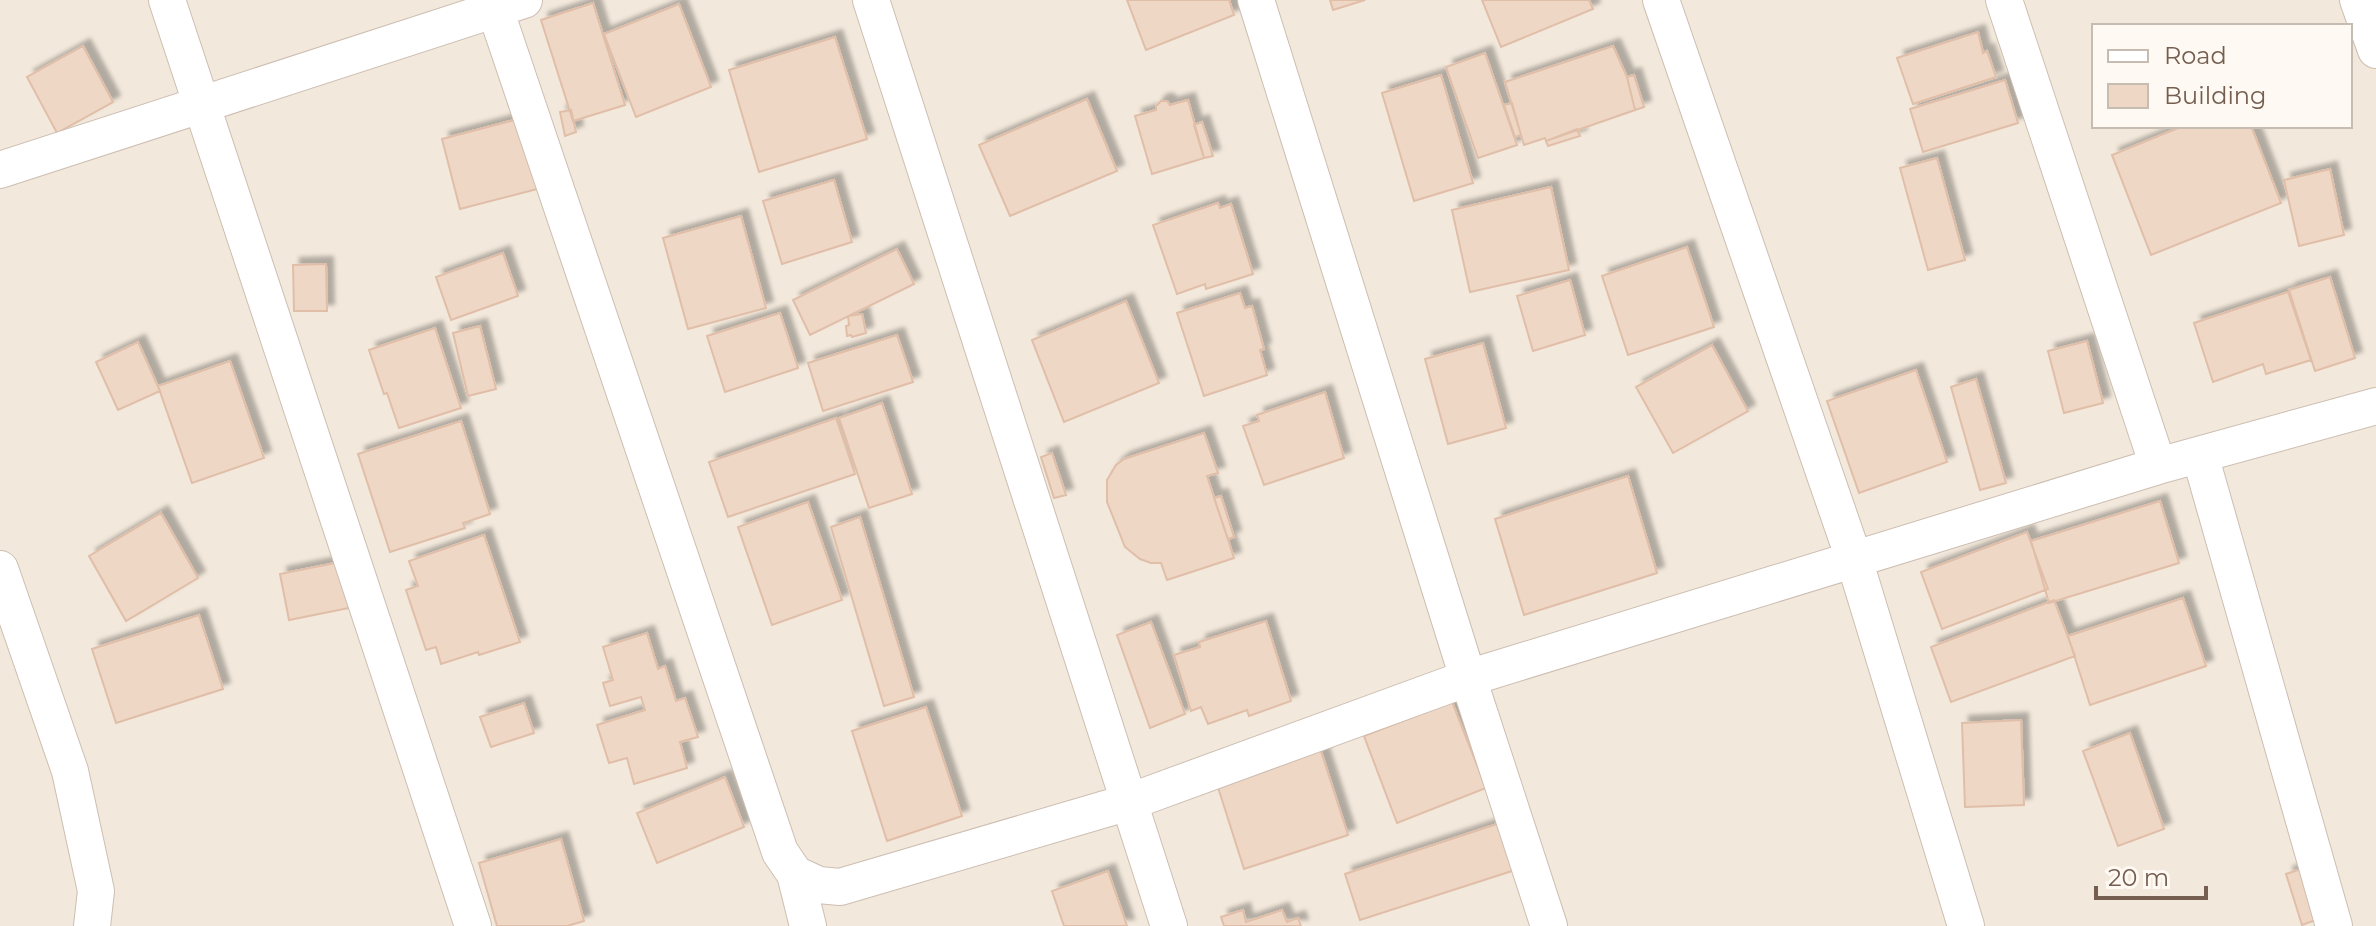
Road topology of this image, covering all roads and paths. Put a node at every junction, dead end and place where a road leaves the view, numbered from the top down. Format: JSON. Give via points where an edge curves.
{"nodes":[{"id":1,"x":167,"y":0,"type":"edge"},
{"id":2,"x":871,"y":0,"type":"edge"},
{"id":3,"x":1256,"y":0,"type":"edge"},
{"id":4,"x":1661,"y":0,"type":"edge"},
{"id":5,"x":2004,"y":0,"type":"edge"},
{"id":6,"x":2358,"y":0,"type":"edge"},
{"id":7,"x":509,"y":5,"type":"edge"},
{"id":8,"x":2376,"y":50,"type":"edge"},
{"id":9,"x":201,"y":106,"type":"junction"},
{"id":10,"x":0,"y":170,"type":"edge"},
{"id":11,"x":2376,"y":406,"type":"edge"},
{"id":12,"x":2200,"y":455,"type":"junction"},
{"id":13,"x":2158,"y":466,"type":"junction"},
{"id":14,"x":1854,"y":559,"type":"junction"},
{"id":15,"x":0,"y":569,"type":"edge"},
{"id":16,"x":1468,"y":678,"type":"junction"},
{"id":17,"x":1129,"y":802,"type":"junction"},
{"id":18,"x":795,"y":874,"type":"junction"},
{"id":19,"x":92,"y":926,"type":"edge"},
{"id":20,"x":473,"y":926,"type":"edge"},
{"id":21,"x":808,"y":926,"type":"edge"},
{"id":22,"x":1169,"y":926,"type":"edge"},
{"id":23,"x":1549,"y":926,"type":"edge"},
{"id":24,"x":1966,"y":926,"type":"edge"},
{"id":25,"x":2334,"y":926,"type":"edge"}],
"edges":[{"from":1,"to":9,"type":"street"},
{"from":2,"to":17,"type":"street"},
{"from":3,"to":16,"type":"street"},
{"from":4,"to":14,"type":"street"},
{"from":5,"to":13,"type":"street"},
{"from":6,"to":8,"type":"street"},
{"from":7,"to":9,"type":"street"},
{"from":7,"to":18,"type":"street","via":[[780,852]]},
{"from":9,"to":10,"type":"street"},
{"from":9,"to":20,"type":"street"},
{"from":11,"to":12,"type":"street"},
{"from":12,"to":13,"type":"street"},
{"from":12,"to":25,"type":"street"},
{"from":13,"to":14,"type":"street"},
{"from":14,"to":16,"type":"street"},
{"from":14,"to":24,"type":"street"},
{"from":15,"to":19,"type":"street","via":[[70,771],[96,891]]},
{"from":16,"to":17,"type":"street"},
{"from":16,"to":23,"type":"street"},
{"from":17,"to":18,"type":"street","via":[[840,887]]},
{"from":17,"to":22,"type":"street"},
{"from":18,"to":21,"type":"street"}]}
